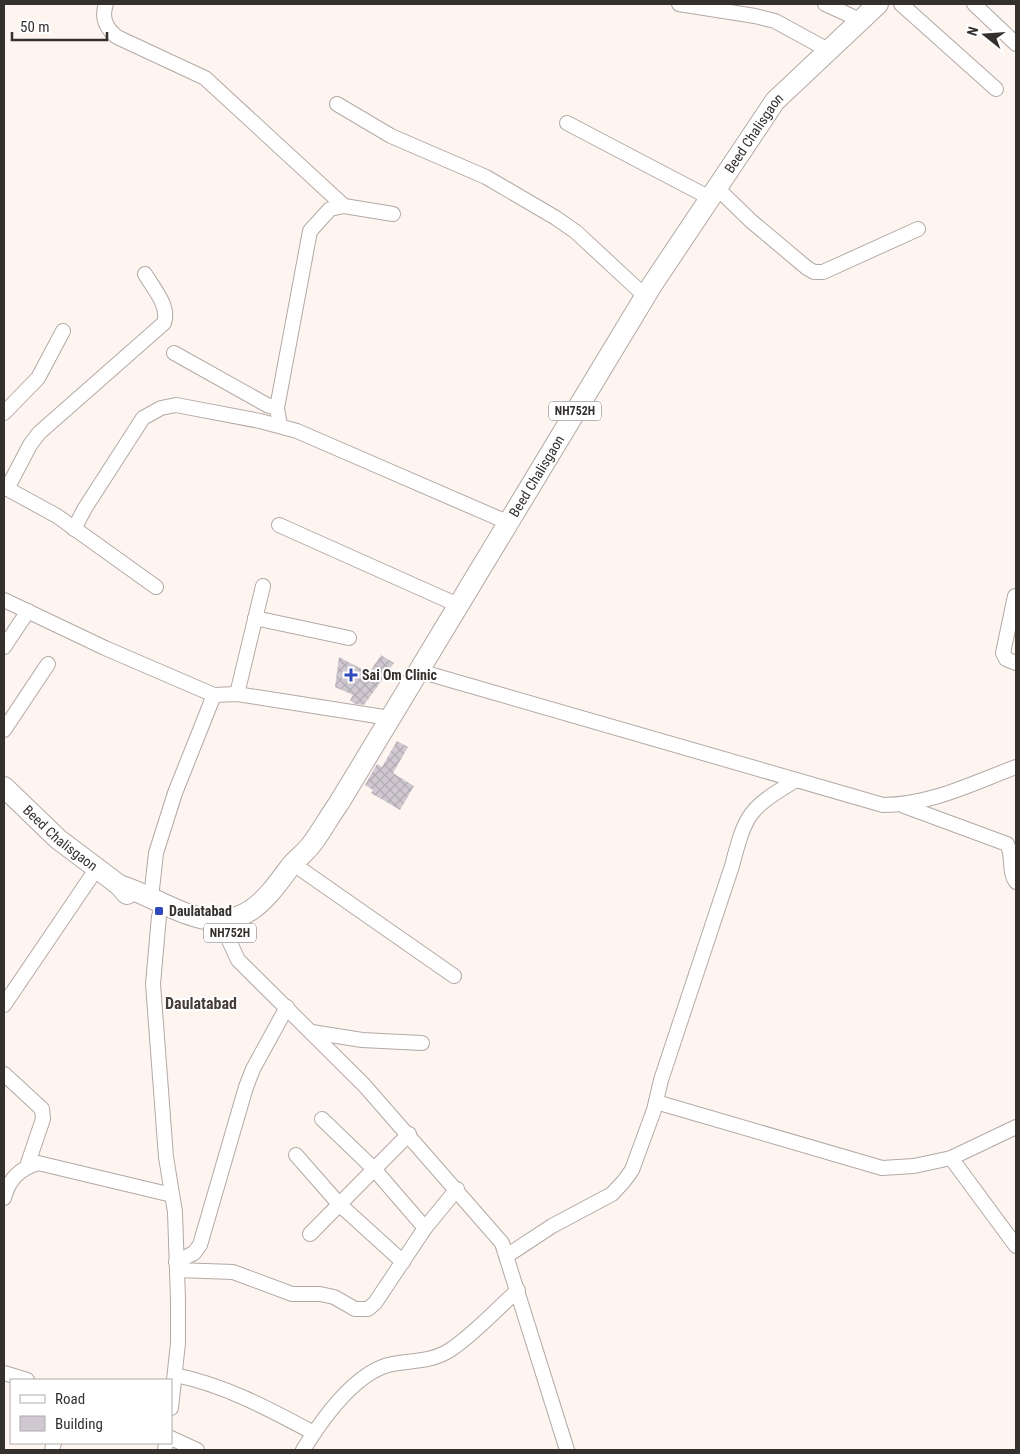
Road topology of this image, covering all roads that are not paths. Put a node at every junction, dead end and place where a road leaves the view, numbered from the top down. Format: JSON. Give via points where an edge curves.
{"nodes":[{"id":1,"x":106,"y":4,"type":"edge"},
{"id":2,"x":679,"y":4,"type":"edge"},
{"id":3,"x":825,"y":4,"type":"edge"},
{"id":4,"x":878,"y":4,"type":"edge"},
{"id":5,"x":901,"y":4,"type":"edge"},
{"id":6,"x":974,"y":4,"type":"edge"},
{"id":7,"x":860,"y":20,"type":"junction"},
{"id":8,"x":1016,"y":44,"type":"edge"},
{"id":9,"x":828,"y":50,"type":"junction"},
{"id":10,"x":996,"y":89,"type":"dead end"},
{"id":11,"x":337,"y":104,"type":"dead end"},
{"id":12,"x":567,"y":123,"type":"dead end"},
{"id":13,"x":714,"y":193,"type":"junction"},
{"id":14,"x":344,"y":206,"type":"junction"},
{"id":15,"x":393,"y":214,"type":"dead end"},
{"id":16,"x":918,"y":229,"type":"dead end"},
{"id":17,"x":145,"y":274,"type":"dead end"},
{"id":18,"x":645,"y":296,"type":"junction"},
{"id":19,"x":64,"y":331,"type":"dead end"},
{"id":20,"x":174,"y":354,"type":"dead end"},
{"id":21,"x":277,"y":408,"type":"junction"},
{"id":22,"x":4,"y":413,"type":"edge"},
{"id":23,"x":280,"y":426,"type":"junction"},
{"id":24,"x":6,"y":488,"type":"edge"},
{"id":25,"x":507,"y":522,"type":"junction"},
{"id":26,"x":279,"y":525,"type":"dead end"},
{"id":27,"x":74,"y":529,"type":"junction"},
{"id":28,"x":263,"y":586,"type":"dead end"},
{"id":29,"x":156,"y":587,"type":"dead end"},
{"id":30,"x":1015,"y":596,"type":"edge"},
{"id":31,"x":4,"y":600,"type":"edge"},
{"id":32,"x":458,"y":604,"type":"junction"},
{"id":33,"x":28,"y":611,"type":"junction"},
{"id":34,"x":255,"y":618,"type":"junction"},
{"id":35,"x":349,"y":638,"type":"dead end"},
{"id":36,"x":4,"y":647,"type":"edge"},
{"id":37,"x":1016,"y":663,"type":"edge"},
{"id":38,"x":48,"y":664,"type":"dead end"},
{"id":39,"x":419,"y":671,"type":"junction"},
{"id":40,"x":237,"y":694,"type":"junction"},
{"id":41,"x":214,"y":695,"type":"junction"},
{"id":42,"x":390,"y":718,"type":"junction"},
{"id":43,"x":4,"y":730,"type":"edge"},
{"id":44,"x":1016,"y":766,"type":"edge"},
{"id":45,"x":796,"y":780,"type":"junction"},
{"id":46,"x":4,"y":787,"type":"edge"},
{"id":47,"x":903,"y":805,"type":"junction"},
{"id":48,"x":310,"y":846,"type":"junction"},
{"id":49,"x":97,"y":868,"type":"junction"},
{"id":50,"x":302,"y":870,"type":"junction"},
{"id":51,"x":1016,"y":882,"type":"edge"},
{"id":52,"x":155,"y":907,"type":"junction"},
{"id":53,"x":226,"y":934,"type":"junction"},
{"id":54,"x":454,"y":976,"type":"dead end"},
{"id":55,"x":4,"y":1005,"type":"edge"},
{"id":56,"x":287,"y":1007,"type":"junction"},
{"id":57,"x":312,"y":1032,"type":"junction"},
{"id":58,"x":422,"y":1043,"type":"dead end"},
{"id":59,"x":4,"y":1074,"type":"edge"},
{"id":60,"x":656,"y":1102,"type":"junction"},
{"id":61,"x":322,"y":1119,"type":"dead end"},
{"id":62,"x":1016,"y":1127,"type":"edge"},
{"id":63,"x":409,"y":1134,"type":"junction"},
{"id":64,"x":296,"y":1155,"type":"dead end"},
{"id":65,"x":951,"y":1158,"type":"junction"},
{"id":66,"x":27,"y":1166,"type":"junction"},
{"id":67,"x":374,"y":1169,"type":"junction"},
{"id":68,"x":457,"y":1189,"type":"junction"},
{"id":69,"x":172,"y":1195,"type":"junction"},
{"id":70,"x":4,"y":1198,"type":"edge"},
{"id":71,"x":340,"y":1204,"type":"junction"},
{"id":72,"x":425,"y":1228,"type":"junction"},
{"id":73,"x":310,"y":1234,"type":"dead end"},
{"id":74,"x":1016,"y":1246,"type":"edge"},
{"id":75,"x":508,"y":1255,"type":"junction"},
{"id":76,"x":402,"y":1262,"type":"junction"},
{"id":77,"x":176,"y":1266,"type":"junction"},
{"id":78,"x":518,"y":1290,"type":"junction"},
{"id":79,"x":4,"y":1373,"type":"edge"},
{"id":80,"x":175,"y":1375,"type":"junction"},
{"id":81,"x":24,"y":1379,"type":"edge"},
{"id":82,"x":172,"y":1400,"type":"edge"},
{"id":83,"x":314,"y":1433,"type":"junction"},
{"id":84,"x":172,"y":1438,"type":"edge"},
{"id":85,"x":197,"y":1450,"type":"edge"},
{"id":86,"x":303,"y":1450,"type":"edge"},
{"id":87,"x":567,"y":1450,"type":"edge"}],
"edges":[{"from":1,"to":14,"type":"street","via":[[103,13],[107,29],[205,78]]},
{"from":2,"to":9,"type":"street","via":[[775,22]]},
{"from":3,"to":7,"type":"street"},
{"from":4,"to":7,"type":"highway","name":"Beed Chalisgaon","number":"NH752H"},
{"from":5,"to":10,"type":"street"},
{"from":6,"to":8,"type":"street"},
{"from":7,"to":9,"type":"highway","name":"Beed Chalisgaon","number":"NH752H"},
{"from":9,"to":13,"type":"highway","name":"Beed Chalisgaon","number":"NH752H","via":[[775,101]]},
{"from":11,"to":18,"type":"street","via":[[392,136],[486,177],[556,218],[576,232]]},
{"from":12,"to":13,"type":"street"},
{"from":13,"to":16,"type":"street","via":[[814,272],[823,272]]},
{"from":13,"to":18,"type":"highway","name":"Beed Chalisgaon","number":"NH752H"},
{"from":14,"to":15,"type":"street"},
{"from":14,"to":21,"type":"street","via":[[330,209],[310,230]]},
{"from":17,"to":24,"type":"street","via":[[164,307],[164,322],[39,433]]},
{"from":18,"to":25,"type":"highway","name":"Beed Chalisgaon","number":"NH752H"},
{"from":19,"to":22,"type":"street","via":[[38,378]]},
{"from":20,"to":21,"type":"street"},
{"from":21,"to":23,"type":"street"},
{"from":23,"to":25,"type":"street"},
{"from":23,"to":27,"type":"street","via":[[176,405],[162,408],[143,418]]},
{"from":24,"to":27,"type":"street"},
{"from":25,"to":32,"type":"highway","name":"Beed Chalisgaon","number":"NH752H"},
{"from":26,"to":32,"type":"street"},
{"from":27,"to":29,"type":"street"},
{"from":28,"to":34,"type":"street"},
{"from":30,"to":37,"type":"street","via":[[1003,653],[1006,659]]},
{"from":31,"to":33,"type":"street"},
{"from":32,"to":39,"type":"highway","name":"Beed Chalisgaon","number":"NH752H"},
{"from":33,"to":36,"type":"street"},
{"from":33,"to":41,"type":"street"},
{"from":34,"to":35,"type":"street"},
{"from":34,"to":40,"type":"street"},
{"from":38,"to":43,"type":"street"},
{"from":39,"to":42,"type":"highway","name":"Beed Chalisgaon","number":"NH752H"},
{"from":39,"to":45,"type":"street"},
{"from":40,"to":41,"type":"street"},
{"from":40,"to":42,"type":"street"},
{"from":41,"to":52,"type":"street","via":[[175,793],[159,844]]},
{"from":42,"to":48,"type":"highway","name":"Beed Chalisgaon","number":"NH752H"},
{"from":44,"to":47,"type":"street","via":[[927,801]]},
{"from":45,"to":47,"type":"street","via":[[883,805]]},
{"from":45,"to":60,"type":"street","via":[[760,802],[740,833]]},
{"from":46,"to":49,"type":"highway","name":"Beed Chalisgaon","number":"NH752H","via":[[58,839]]},
{"from":47,"to":51,"type":"street","via":[[1007,844],[1012,853],[1012,874]]},
{"from":48,"to":50,"type":"highway","name":"Beed Chalisgaon","number":"NH752H"},
{"from":48,"to":52,"type":"highway","name":"Beed Chalisgaon","number":"NH752H","via":[[258,906],[231,920],[198,918]]},
{"from":49,"to":52,"type":"highway","name":"Beed Chalisgaon","number":"NH752H","via":[[138,904]]},
{"from":49,"to":55,"type":"street"},
{"from":50,"to":53,"type":"highway","name":"Beed Chalisgaon","number":"NH752H","via":[[265,917],[247,928]]},
{"from":50,"to":54,"type":"street"},
{"from":52,"to":53,"type":"highway","name":"Beed Chalisgaon","number":"NH752H","via":[[196,930]]},
{"from":52,"to":69,"type":"street","via":[[154,984],[166,1157]]},
{"from":53,"to":56,"type":"street","via":[[238,960]]},
{"from":56,"to":57,"type":"street"},
{"from":56,"to":77,"type":"street","via":[[253,1069],[200,1245]]},
{"from":57,"to":58,"type":"street","via":[[362,1040]]},
{"from":57,"to":63,"type":"street"},
{"from":59,"to":66,"type":"street","via":[[42,1109],[43,1119]]},
{"from":60,"to":65,"type":"street","via":[[882,1168],[914,1166]]},
{"from":60,"to":75,"type":"street","via":[[632,1170],[612,1194],[552,1226]]},
{"from":61,"to":67,"type":"street"},
{"from":62,"to":65,"type":"street"},
{"from":63,"to":67,"type":"street"},
{"from":63,"to":68,"type":"street"},
{"from":64,"to":71,"type":"street"},
{"from":65,"to":74,"type":"street"},
{"from":66,"to":69,"type":"street","via":[[38,1163]]},
{"from":66,"to":70,"type":"street","via":[[14,1176]]},
{"from":67,"to":71,"type":"street"},
{"from":67,"to":72,"type":"street"},
{"from":68,"to":72,"type":"street"},
{"from":68,"to":75,"type":"street","via":[[502,1243]]},
{"from":69,"to":77,"type":"street"},
{"from":71,"to":73,"type":"street"},
{"from":71,"to":76,"type":"street"},
{"from":72,"to":76,"type":"street"},
{"from":75,"to":78,"type":"street"},
{"from":76,"to":77,"type":"street","via":[[375,1303],[361,1310],[326,1295],[292,1294],[233,1272]]},
{"from":77,"to":80,"type":"street","via":[[178,1343]]},
{"from":78,"to":83,"type":"street","via":[[450,1350],[426,1360],[374,1371],[336,1404]]},
{"from":78,"to":87,"type":"street","via":[[536,1358]]},
{"from":79,"to":81,"type":"street"},
{"from":80,"to":82,"type":"street"},
{"from":80,"to":83,"type":"street","via":[[218,1386]]},
{"from":83,"to":86,"type":"street"},
{"from":84,"to":85,"type":"street"}]}
